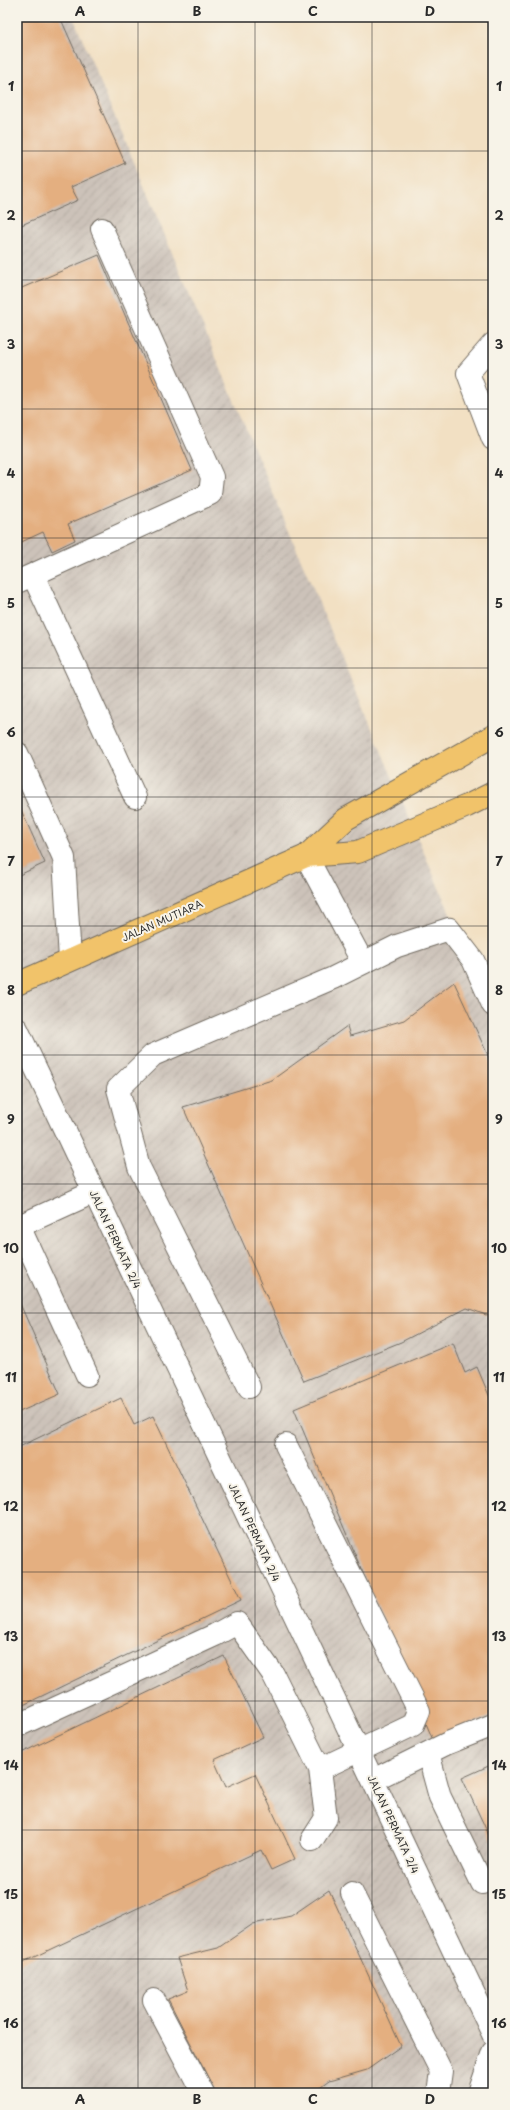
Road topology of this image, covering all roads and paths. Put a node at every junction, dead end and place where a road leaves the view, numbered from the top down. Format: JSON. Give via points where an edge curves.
{"nodes":[{"id":1,"x":102,"y":230,"type":"dead end"},
{"id":2,"x":493,"y":344,"type":"edge"},
{"id":3,"x":493,"y":439,"type":"edge"},
{"id":4,"x":25,"y":578,"type":"edge"},
{"id":5,"x":493,"y":736,"type":"edge"},
{"id":6,"x":17,"y":753,"type":"edge"},
{"id":7,"x":493,"y":793,"type":"edge"},
{"id":8,"x":136,"y":797,"type":"dead end"},
{"id":9,"x":306,"y":856,"type":"junction"},
{"id":10,"x":70,"y":960,"type":"junction"},
{"id":11,"x":363,"y":963,"type":"junction"},
{"id":12,"x":17,"y":984,"type":"edge"},
{"id":13,"x":493,"y":1005,"type":"edge"},
{"id":14,"x":17,"y":1029,"type":"edge"},
{"id":15,"x":94,"y":1192,"type":"junction"},
{"id":16,"x":18,"y":1226,"type":"edge"},
{"id":17,"x":87,"y":1375,"type":"dead end"},
{"id":18,"x":249,"y":1387,"type":"dead end"},
{"id":19,"x":286,"y":1444,"type":"dead end"},
{"id":20,"x":493,"y":1725,"type":"edge"},
{"id":21,"x":17,"y":1726,"type":"edge"},
{"id":22,"x":359,"y":1752,"type":"junction"},
{"id":23,"x":428,"y":1753,"type":"junction"},
{"id":24,"x":320,"y":1769,"type":"junction"},
{"id":25,"x":373,"y":1780,"type":"junction"},
{"id":26,"x":312,"y":1840,"type":"dead end"},
{"id":27,"x":482,"y":1883,"type":"dead end"},
{"id":28,"x":352,"y":1893,"type":"dead end"},
{"id":29,"x":154,"y":2000,"type":"dead end"},
{"id":30,"x":493,"y":2034,"type":"edge"},
{"id":31,"x":493,"y":2052,"type":"edge"},
{"id":32,"x":203,"y":2093,"type":"edge"},
{"id":33,"x":438,"y":2093,"type":"edge"},
{"id":34,"x":479,"y":2093,"type":"edge"}],
"edges":[{"from":1,"to":4,"type":"street","via":[[212,477],[210,494]]},
{"from":2,"to":3,"type":"street","via":[[468,373]]},
{"from":4,"to":8,"type":"street"},
{"from":5,"to":9,"type":"main road","via":[[346,819]]},
{"from":6,"to":10,"type":"street","via":[[64,858]]},
{"from":7,"to":9,"type":"main road","via":[[358,852]]},
{"from":9,"to":10,"type":"main road","name":"JALAN MUTIARA"},
{"from":9,"to":11,"type":"street"},
{"from":10,"to":12,"type":"main road","name":"JALAN MUTIARA"},
{"from":11,"to":13,"type":"street","via":[[397,946],[448,929],[473,960]]},
{"from":11,"to":18,"type":"street","via":[[153,1055],[118,1089],[139,1167]]},
{"from":14,"to":15,"type":"street","name":"JALAN PERMATA 2/4"},
{"from":15,"to":16,"type":"street"},
{"from":15,"to":22,"type":"street","name":"JALAN PERMATA 2/4"},
{"from":16,"to":17,"type":"street"},
{"from":19,"to":22,"type":"street","via":[[419,1711],[413,1725]]},
{"from":20,"to":23,"type":"street"},
{"from":21,"to":24,"type":"street","via":[[215,1636],[237,1623],[273,1674]]},
{"from":22,"to":24,"type":"street"},
{"from":22,"to":25,"type":"street","name":"JALAN PERMATA 2/4"},
{"from":23,"to":25,"type":"street"},
{"from":23,"to":27,"type":"street","via":[[440,1797]]},
{"from":24,"to":26,"type":"street","via":[[326,1818]]},
{"from":25,"to":30,"type":"street","name":"JALAN PERMATA 2/4"},
{"from":28,"to":33,"type":"street","via":[[441,2070]]},
{"from":29,"to":32,"type":"street"},
{"from":31,"to":34,"type":"street"}]}
